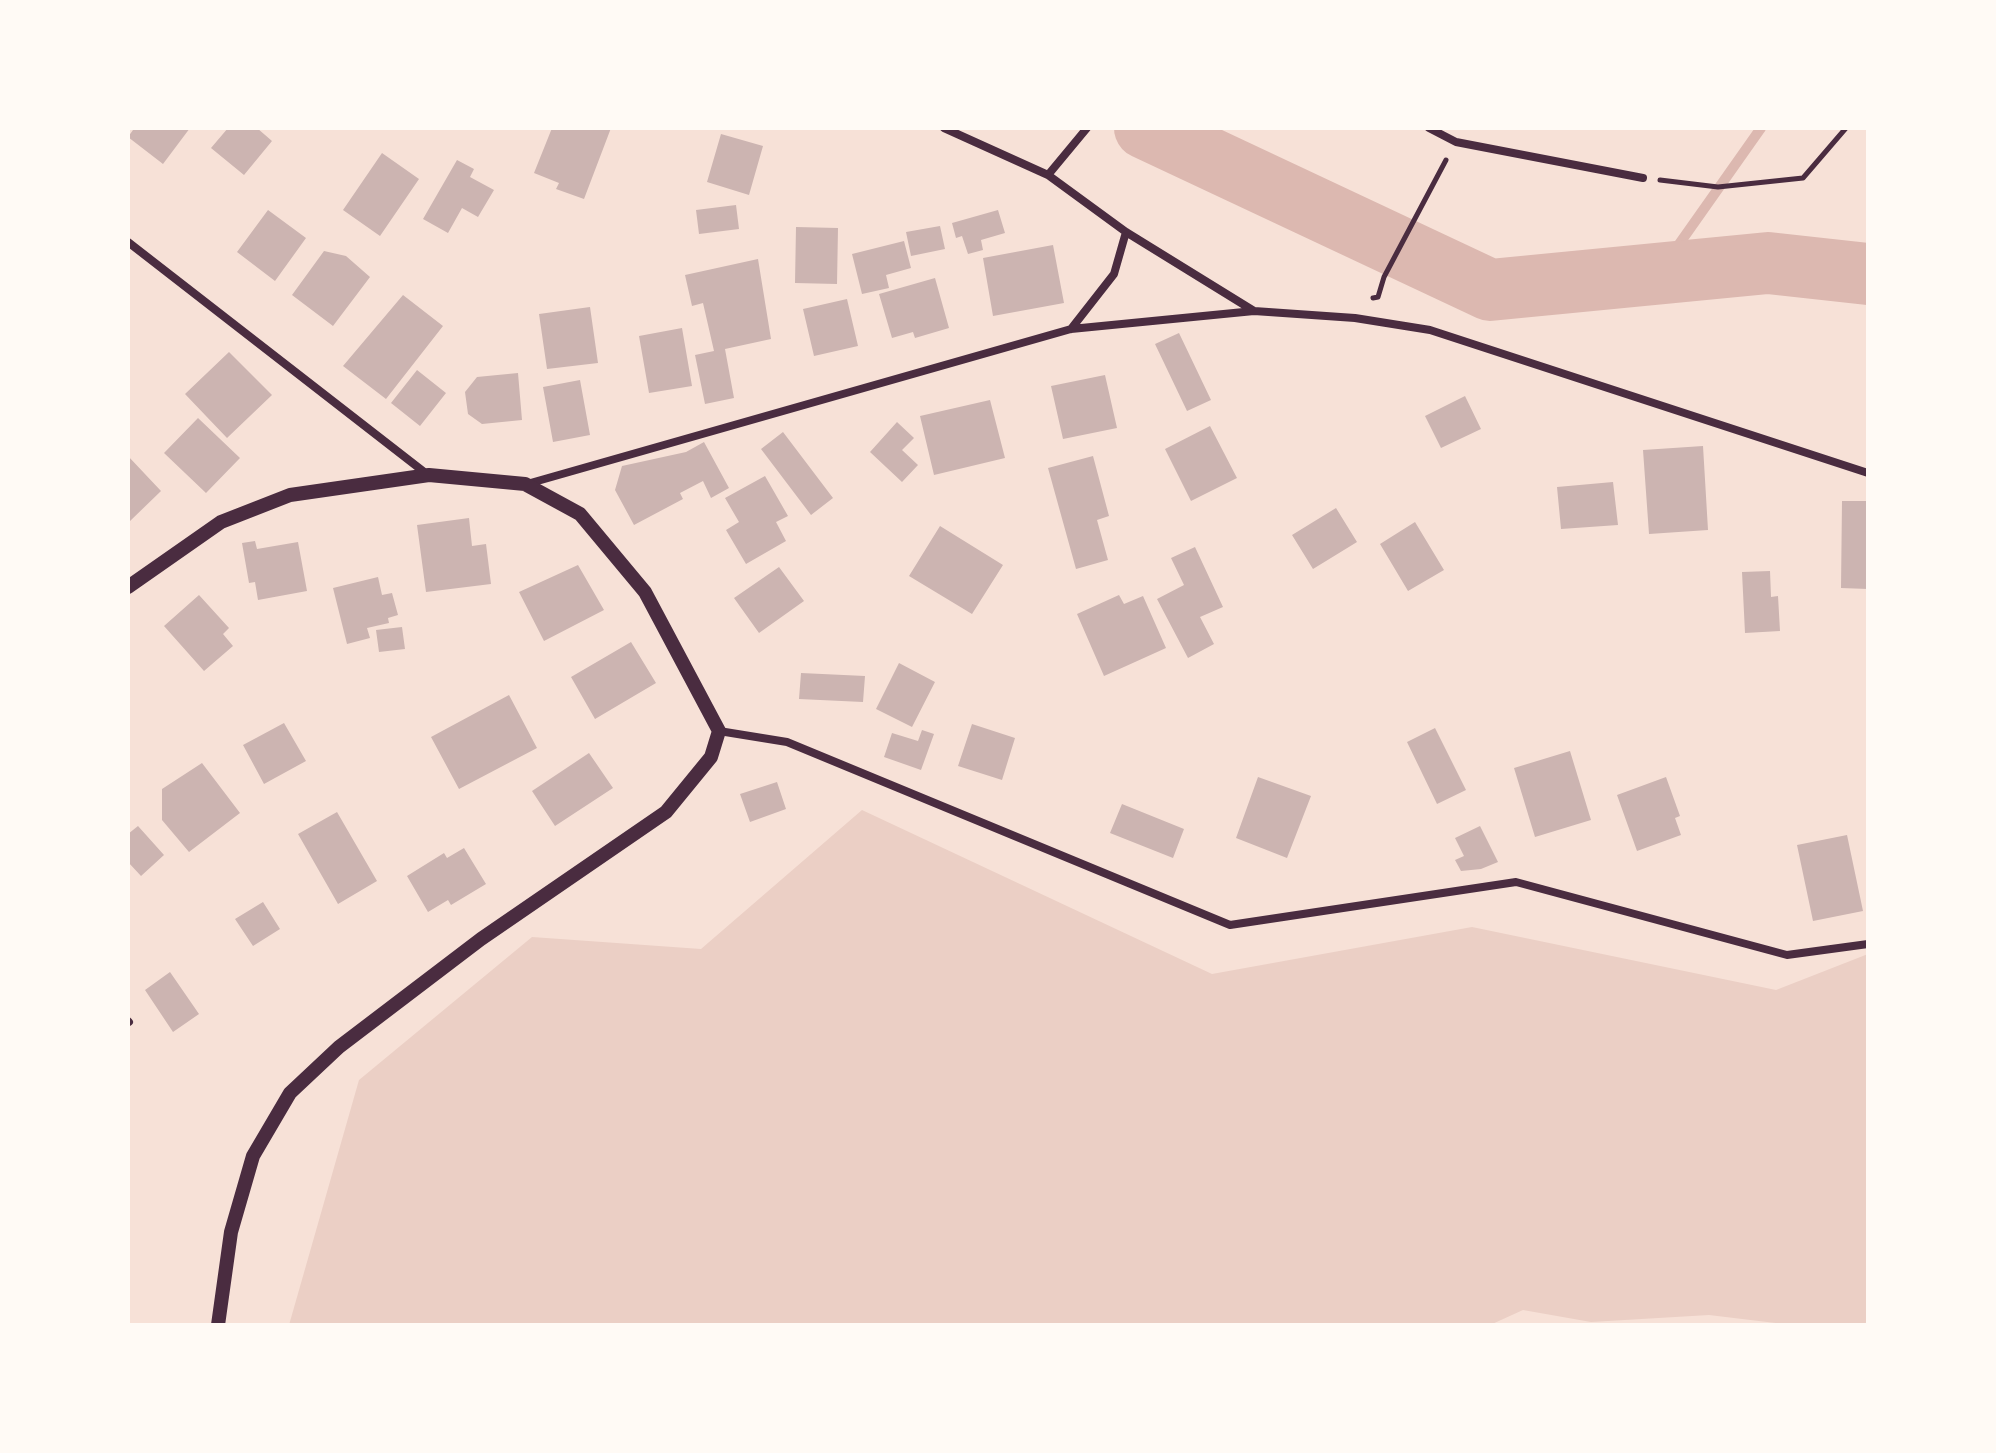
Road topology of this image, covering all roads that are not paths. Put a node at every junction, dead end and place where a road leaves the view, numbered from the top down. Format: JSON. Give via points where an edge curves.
{"nodes":[{"id":1,"x":944,"y":128,"type":"edge"},
{"id":2,"x":1087,"y":128,"type":"edge"},
{"id":3,"x":1429,"y":128,"type":"edge"},
{"id":4,"x":1048,"y":175,"type":"junction"},
{"id":5,"x":1643,"y":178,"type":"road end"},
{"id":6,"x":1126,"y":232,"type":"junction"},
{"id":7,"x":128,"y":242,"type":"edge"},
{"id":8,"x":1254,"y":311,"type":"junction"},
{"id":9,"x":1071,"y":329,"type":"junction"},
{"id":10,"x":1868,"y":473,"type":"edge"},
{"id":11,"x":429,"y":475,"type":"junction"},
{"id":12,"x":525,"y":484,"type":"junction"},
{"id":13,"x":128,"y":587,"type":"edge"},
{"id":14,"x":719,"y":731,"type":"junction"},
{"id":15,"x":1868,"y":944,"type":"edge"},
{"id":16,"x":218,"y":1325,"type":"edge"}],
"edges":[{"from":1,"to":4,"type":"street"},
{"from":2,"to":4,"type":"street"},
{"from":3,"to":5,"type":"street","via":[[1456,142]]},
{"from":4,"to":6,"type":"street"},
{"from":6,"to":8,"type":"street"},
{"from":6,"to":9,"type":"street","via":[[1114,274]]},
{"from":7,"to":11,"type":"street"},
{"from":8,"to":9,"type":"street"},
{"from":8,"to":10,"type":"street","via":[[1430,330]]},
{"from":9,"to":12,"type":"street"},
{"from":11,"to":12,"type":"street"},
{"from":11,"to":13,"type":"street","via":[[290,495],[221,522]]},
{"from":12,"to":14,"type":"street","via":[[580,514],[645,592]]},
{"from":14,"to":15,"type":"street","via":[[787,742],[1230,925],[1516,882],[1787,955]]},
{"from":14,"to":16,"type":"street","via":[[711,757],[666,812],[481,939],[339,1047],[290,1093],[253,1156],[231,1232]]}]}
